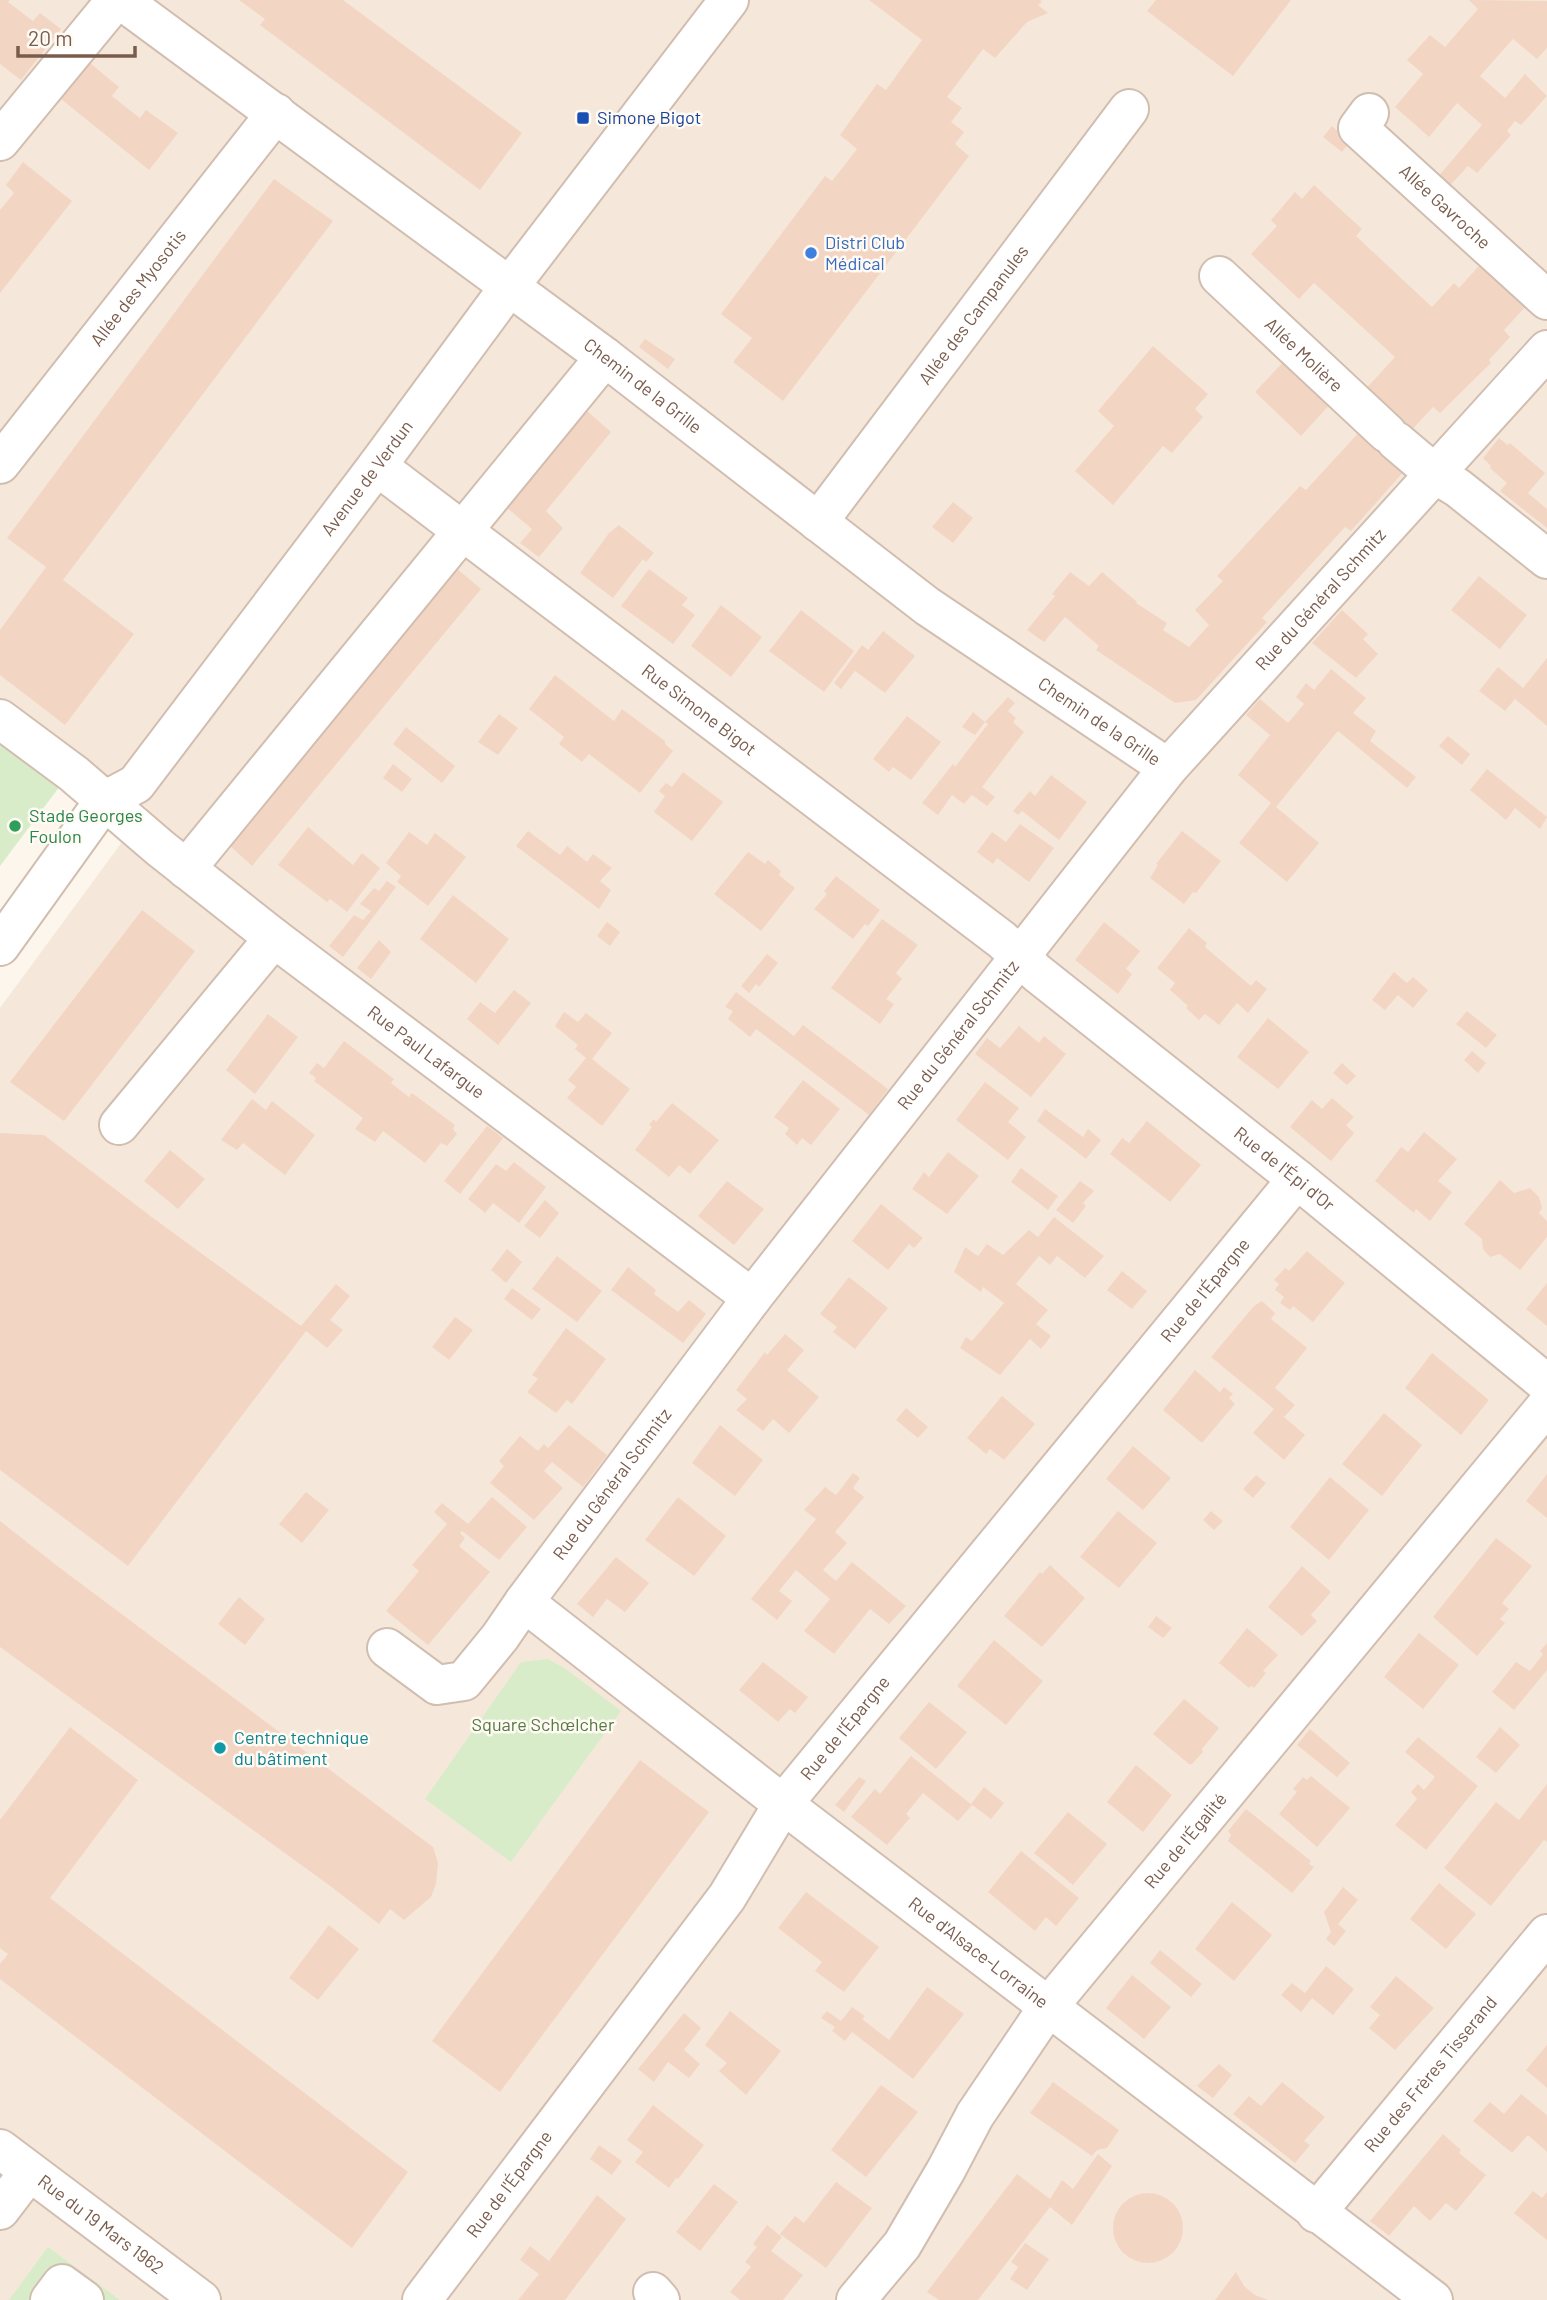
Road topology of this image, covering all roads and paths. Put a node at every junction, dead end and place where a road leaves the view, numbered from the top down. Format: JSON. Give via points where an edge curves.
{"nodes":[{"id":1,"x":118,"y":0,"type":"edge"},
{"id":2,"x":729,"y":0,"type":"edge"},
{"id":3,"x":1129,"y":109,"type":"dead end"},
{"id":4,"x":276,"y":113,"type":"junction"},
{"id":5,"x":1369,"y":113,"type":"dead end"},
{"id":6,"x":0,"y":141,"type":"edge"},
{"id":7,"x":1219,"y":276,"type":"dead end"},
{"id":8,"x":509,"y":287,"type":"junction"},
{"id":9,"x":1547,"y":300,"type":"edge"},
{"id":10,"x":1547,"y":349,"type":"edge"},
{"id":11,"x":605,"y":357,"type":"junction"},
{"id":12,"x":0,"y":464,"type":"edge"},
{"id":13,"x":377,"y":466,"type":"junction"},
{"id":14,"x":1435,"y":474,"type":"junction"},
{"id":15,"x":818,"y":522,"type":"junction"},
{"id":16,"x":463,"y":530,"type":"junction"},
{"id":17,"x":1547,"y":559,"type":"edge"},
{"id":18,"x":0,"y":719,"type":"edge"},
{"id":19,"x":1168,"y":768,"type":"junction"},
{"id":20,"x":104,"y":801,"type":"junction"},
{"id":21,"x":186,"y":869,"type":"junction"},
{"id":22,"x":274,"y":938,"type":"junction"},
{"id":23,"x":0,"y":946,"type":"edge"},
{"id":24,"x":1020,"y":958,"type":"junction"},
{"id":25,"x":119,"y":1125,"type":"dead end"},
{"id":26,"x":1297,"y":1179,"type":"junction"},
{"id":27,"x":752,"y":1298,"type":"junction"},
{"id":28,"x":1547,"y":1384,"type":"edge"},
{"id":29,"x":1547,"y":1405,"type":"edge"},
{"id":30,"x":524,"y":1602,"type":"junction"},
{"id":31,"x":387,"y":1648,"type":"dead end"},
{"id":32,"x":783,"y":1804,"type":"junction"},
{"id":33,"x":1547,"y":1934,"type":"edge"},
{"id":34,"x":1048,"y":2007,"type":"junction"},
{"id":35,"x":0,"y":2149,"type":"edge"},
{"id":36,"x":29,"y":2172,"type":"junction"},
{"id":37,"x":0,"y":2210,"type":"edge"},
{"id":38,"x":1316,"y":2213,"type":"junction"},
{"id":39,"x":50,"y":2300,"type":"edge"},
{"id":40,"x":84,"y":2300,"type":"edge"},
{"id":41,"x":201,"y":2300,"type":"edge"},
{"id":42,"x":422,"y":2300,"type":"edge"},
{"id":43,"x":856,"y":2300,"type":"edge"},
{"id":44,"x":1433,"y":2300,"type":"edge"}],
"edges":[{"from":1,"to":4,"type":"street","name":"Chemin de la Grille"},
{"from":1,"to":6,"type":"street","name":"Chemin de la Grille"},
{"from":2,"to":8,"type":"street","name":"Avenue de Verdun"},
{"from":3,"to":15,"type":"street","name":"Allée des Campanules"},
{"from":4,"to":8,"type":"street","name":"Chemin de la Grille"},
{"from":4,"to":12,"type":"street","name":"Allée des Myosotis"},
{"from":5,"to":9,"type":"street","name":"Allée Gavroche","via":[[1358,128]]},
{"from":7,"to":14,"type":"street","name":"Allée Molière"},
{"from":8,"to":11,"type":"street","name":"Chemin de la Grille"},
{"from":8,"to":13,"type":"street","name":"Avenue de Verdun"},
{"from":10,"to":14,"type":"street","name":"Rue du Général Schmitz"},
{"from":11,"to":15,"type":"street","name":"Chemin de la Grille"},
{"from":11,"to":16,"type":"street"},
{"from":13,"to":16,"type":"street","name":"Rue Simone Bigot"},
{"from":13,"to":20,"type":"street","name":"Avenue de Verdun","via":[[136,784]]},
{"from":14,"to":17,"type":"street","name":"Allée Molière"},
{"from":14,"to":19,"type":"street","name":"Rue du Général Schmitz"},
{"from":15,"to":19,"type":"street","name":"Chemin de la Grille","via":[[927,606]]},
{"from":16,"to":21,"type":"street"},
{"from":16,"to":24,"type":"street","name":"Rue Simone Bigot"},
{"from":18,"to":20,"type":"street"},
{"from":19,"to":24,"type":"street","name":"Rue du Général Schmitz"},
{"from":20,"to":21,"type":"street","name":"Rue Paul Lafargue"},
{"from":20,"to":23,"type":"street","name":"Avenue de Verdun"},
{"from":21,"to":22,"type":"street","name":"Rue Paul Lafargue"},
{"from":22,"to":25,"type":"street"},
{"from":22,"to":27,"type":"street","name":"Rue Paul Lafargue"},
{"from":24,"to":26,"type":"street","name":"Rue de l'Épi d'Or"},
{"from":24,"to":27,"type":"street","name":"Rue du Général Schmitz"},
{"from":26,"to":28,"type":"street","name":"Rue de l'Épi d'Or"},
{"from":26,"to":32,"type":"street","name":"Rue de l'Épargne"},
{"from":27,"to":30,"type":"street","name":"Rue du Général Schmitz"},
{"from":29,"to":34,"type":"street","name":"Rue de l'Égalité"},
{"from":30,"to":31,"type":"street","name":"Rue du Général Schmitz","via":[[464,1681],[437,1685]]},
{"from":30,"to":32,"type":"street","name":"Rue d'Alsace-Lorraine"},
{"from":32,"to":34,"type":"street","name":"Rue d'Alsace-Lorraine"},
{"from":32,"to":42,"type":"street","name":"Rue de l'Épargne","via":[[727,1897]]},
{"from":33,"to":38,"type":"street","name":"Rue des Frères Tisserand"},
{"from":34,"to":38,"type":"street","name":"Rue d'Alsace-Lorraine"},
{"from":34,"to":43,"type":"street","name":"Rue de l'Égalité","via":[[975,2115],[902,2245]]},
{"from":35,"to":36,"type":"street","name":"Rue du 19 Mars 1962"},
{"from":36,"to":37,"type":"street"},
{"from":36,"to":41,"type":"street","name":"Rue du 19 Mars 1962"},
{"from":38,"to":44,"type":"street","name":"Rue d'Alsace-Lorraine"},
{"from":39,"to":40,"type":"street","via":[[62,2284]]}]}
